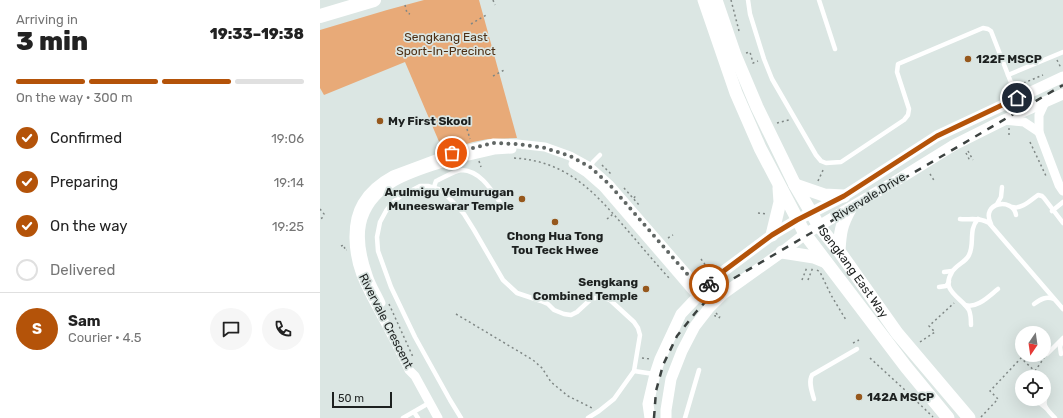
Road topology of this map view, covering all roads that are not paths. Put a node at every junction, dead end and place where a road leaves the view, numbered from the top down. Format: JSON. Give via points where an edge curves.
{"nodes":[{"id":1,"x":374,"y":0,"type":"edge"},
{"id":2,"x":748,"y":0,"type":"edge"},
{"id":3,"x":819,"y":0,"type":"edge"},
{"id":4,"x":714,"y":4,"type":"edge"},
{"id":5,"x":320,"y":16,"type":"edge"},
{"id":6,"x":835,"y":49,"type":"dead end"},
{"id":7,"x":1063,"y":52,"type":"edge"},
{"id":8,"x":1008,"y":75,"type":"junction"},
{"id":9,"x":1063,"y":77,"type":"edge"},
{"id":10,"x":1015,"y":93,"type":"junction"},
{"id":11,"x":1063,"y":94,"type":"edge"},
{"id":12,"x":1045,"y":102,"type":"junction"},
{"id":13,"x":1006,"y":124,"type":"junction"},
{"id":14,"x":1039,"y":132,"type":"junction"},
{"id":15,"x":600,"y":155,"type":"dead end"},
{"id":16,"x":588,"y":170,"type":"junction"},
{"id":17,"x":778,"y":184,"type":"junction"},
{"id":18,"x":795,"y":184,"type":"junction"},
{"id":19,"x":434,"y":187,"type":"junction"},
{"id":20,"x":1002,"y":187,"type":"dead end"},
{"id":21,"x":1063,"y":190,"type":"edge"},
{"id":22,"x":844,"y":196,"type":"junction"},
{"id":23,"x":1063,"y":202,"type":"edge"},
{"id":24,"x":997,"y":204,"type":"junction"},
{"id":25,"x":503,"y":207,"type":"dead end"},
{"id":26,"x":1012,"y":207,"type":"junction"},
{"id":27,"x":850,"y":209,"type":"junction"},
{"id":28,"x":1053,"y":211,"type":"junction"},
{"id":29,"x":812,"y":213,"type":"junction"},
{"id":30,"x":1016,"y":215,"type":"dead end"},
{"id":31,"x":960,"y":219,"type":"dead end"},
{"id":32,"x":978,"y":219,"type":"junction"},
{"id":33,"x":797,"y":220,"type":"junction"},
{"id":34,"x":1062,"y":221,"type":"edge"},
{"id":35,"x":819,"y":226,"type":"junction"},
{"id":36,"x":992,"y":226,"type":"junction"},
{"id":37,"x":805,"y":234,"type":"junction"},
{"id":38,"x":772,"y":235,"type":"junction"},
{"id":39,"x":839,"y":251,"type":"junction"},
{"id":40,"x":782,"y":252,"type":"junction"},
{"id":41,"x":826,"y":262,"type":"junction"},
{"id":42,"x":952,"y":271,"type":"junction"},
{"id":43,"x":944,"y":272,"type":"dead end"},
{"id":44,"x":949,"y":282,"type":"junction"},
{"id":45,"x":939,"y":287,"type":"dead end"},
{"id":46,"x":998,"y":289,"type":"dead end"},
{"id":47,"x":700,"y":294,"type":"junction"},
{"id":48,"x":1056,"y":300,"type":"junction"},
{"id":49,"x":964,"y":304,"type":"junction"},
{"id":50,"x":1034,"y":304,"type":"dead end"},
{"id":51,"x":1063,"y":309,"type":"edge"},
{"id":52,"x":970,"y":325,"type":"dead end"},
{"id":53,"x":1063,"y":338,"type":"edge"},
{"id":54,"x":857,"y":349,"type":"dead end"},
{"id":55,"x":1051,"y":350,"type":"edge"},
{"id":56,"x":1061,"y":354,"type":"dead end"},
{"id":57,"x":634,"y":370,"type":"junction"},
{"id":58,"x":699,"y":370,"type":"dead end"},
{"id":59,"x":654,"y":374,"type":"junction"},
{"id":60,"x":814,"y":399,"type":"dead end"},
{"id":61,"x":429,"y":403,"type":"junction"},
{"id":62,"x":1044,"y":406,"type":"edge"},
{"id":63,"x":1046,"y":408,"type":"joint"},
{"id":64,"x":414,"y":412,"type":"junction"},
{"id":65,"x":975,"y":417,"type":"edge"},
{"id":66,"x":403,"y":418,"type":"edge"},
{"id":67,"x":418,"y":418,"type":"edge"},
{"id":68,"x":438,"y":418,"type":"edge"},
{"id":69,"x":462,"y":418,"type":"edge"},
{"id":70,"x":588,"y":418,"type":"edge"},
{"id":71,"x":650,"y":418,"type":"edge"},
{"id":72,"x":666,"y":418,"type":"edge"},
{"id":73,"x":685,"y":418,"type":"edge"},
{"id":74,"x":948,"y":418,"type":"edge"},
{"id":75,"x":1055,"y":418,"type":"edge"}],
"edges":[{"from":1,"to":5,"type":"main road"},
{"from":2,"to":8,"type":"lane","via":[[750,14],[772,80],[816,155],[826,163],[840,162],[908,115],[897,72],[898,64],[983,28],[991,31]]},
{"from":3,"to":6,"type":"lane"},
{"from":4,"to":17,"type":"main road","name":"Sengkang East Way","via":[[736,92]]},
{"from":4,"to":18,"type":"main road","name":"Sengkang East Way","via":[[757,107]]},
{"from":7,"to":8,"type":"lane"},
{"from":8,"to":10,"type":"lane"},
{"from":9,"to":10,"type":"street","name":"Rivervale Drive"},
{"from":10,"to":22,"type":"street","name":"Rivervale Drive","via":[[937,136]]},
{"from":11,"to":12,"type":"street","name":"Rivervale Drive"},
{"from":12,"to":13,"type":"street","name":"Rivervale Drive"},
{"from":12,"to":14,"type":"street","via":[[1040,115]]},
{"from":13,"to":14,"type":"street","via":[[1024,122]]},
{"from":13,"to":27,"type":"street","name":"Rivervale Drive","via":[[954,144]]},
{"from":14,"to":21,"type":"street"},
{"from":15,"to":16,"type":"lane"},
{"from":16,"to":47,"type":"street","name":"Rivervale Crescent","via":[[611,191]]},
{"from":16,"to":61,"type":"street","name":"Rivervale Crescent","via":[[570,156],[519,149],[494,150],[455,159],[403,177],[392,183],[369,204],[361,225],[360,240],[368,277],[386,319]]},
{"from":17,"to":33,"type":"main road","name":"Sengkang East Way"},
{"from":17,"to":38,"type":"main road","via":[[780,202]]},
{"from":18,"to":22,"type":"main road","via":[[824,194]]},
{"from":18,"to":29,"type":"main road","name":"Sengkang East Way"},
{"from":19,"to":25,"type":"lane","via":[[436,181],[461,170],[472,172],[484,180]]},
{"from":19,"to":57,"type":"lane","via":[[441,190],[464,214],[503,280],[516,292],[536,298],[554,310],[571,315],[594,298],[610,300],[638,328],[640,334]]},
{"from":19,"to":69,"type":"lane","via":[[420,186],[393,202],[380,222],[378,251],[391,287],[415,337]]},
{"from":20,"to":24,"type":"lane"},
{"from":22,"to":29,"type":"street","name":"Rivervale Drive"},
{"from":23,"to":28,"type":"lane"},
{"from":24,"to":26,"type":"lane"},
{"from":24,"to":36,"type":"lane","via":[[989,212],[988,217]]},
{"from":26,"to":28,"type":"lane","via":[[1020,207],[1040,195]]},
{"from":26,"to":30,"type":"lane"},
{"from":27,"to":35,"type":"street","name":"Rivervale Drive"},
{"from":27,"to":39,"type":"main road","via":[[842,223]]},
{"from":28,"to":34,"type":"lane"},
{"from":29,"to":33,"type":"street","name":"Rivervale Drive"},
{"from":29,"to":35,"type":"main road","name":"Sengkang East Way"},
{"from":31,"to":32,"type":"lane"},
{"from":32,"to":36,"type":"lane"},
{"from":32,"to":42,"type":"lane","via":[[973,227],[969,254]]},
{"from":33,"to":37,"type":"main road","name":"Sengkang East Way"},
{"from":33,"to":38,"type":"street","name":"Rivervale Drive"},
{"from":35,"to":37,"type":"street","name":"Rivervale Drive"},
{"from":35,"to":39,"type":"main road","name":"Sengkang East Way"},
{"from":36,"to":48,"type":"lane"},
{"from":37,"to":40,"type":"street","name":"Rivervale Drive"},
{"from":37,"to":41,"type":"main road","name":"Sengkang East Way"},
{"from":38,"to":47,"type":"street","name":"Rivervale Drive","via":[[717,276]]},
{"from":39,"to":65,"type":"main road","name":"Sengkang East Way","via":[[897,333]]},
{"from":40,"to":41,"type":"main road","via":[[814,257]]},
{"from":40,"to":72,"type":"street","name":"Rivervale Drive","via":[[722,294],[694,326],[671,379]]},
{"from":41,"to":74,"type":"main road","name":"Sengkang East Way"},
{"from":42,"to":43,"type":"lane"},
{"from":42,"to":44,"type":"lane"},
{"from":44,"to":45,"type":"lane","via":[[946,286]]},
{"from":44,"to":49,"type":"lane","via":[[951,292]]},
{"from":46,"to":49,"type":"lane","via":[[976,305],[971,307]]},
{"from":47,"to":59,"type":"street","name":"Rivervale Drive","via":[[681,314]]},
{"from":48,"to":50,"type":"lane","via":[[1043,298]]},
{"from":48,"to":51,"type":"lane"},
{"from":49,"to":52,"type":"lane","via":[[970,314]]},
{"from":53,"to":55,"type":"lane"},
{"from":53,"to":56,"type":"lane"},
{"from":54,"to":60,"type":"lane","via":[[812,375],[810,382]]},
{"from":57,"to":59,"type":"lane"},
{"from":57,"to":70,"type":"lane","via":[[614,399]]},
{"from":58,"to":73,"type":"lane"},
{"from":59,"to":71,"type":"street","name":"Rivervale Drive","via":[[648,404]]},
{"from":61,"to":64,"type":"lane"},
{"from":61,"to":68,"type":"street","name":"Rivervale Crescent"},
{"from":62,"to":63,"type":"lane"},
{"from":63,"to":75,"type":"lane"},
{"from":64,"to":66,"type":"lane"},
{"from":64,"to":67,"type":"lane"}]}
